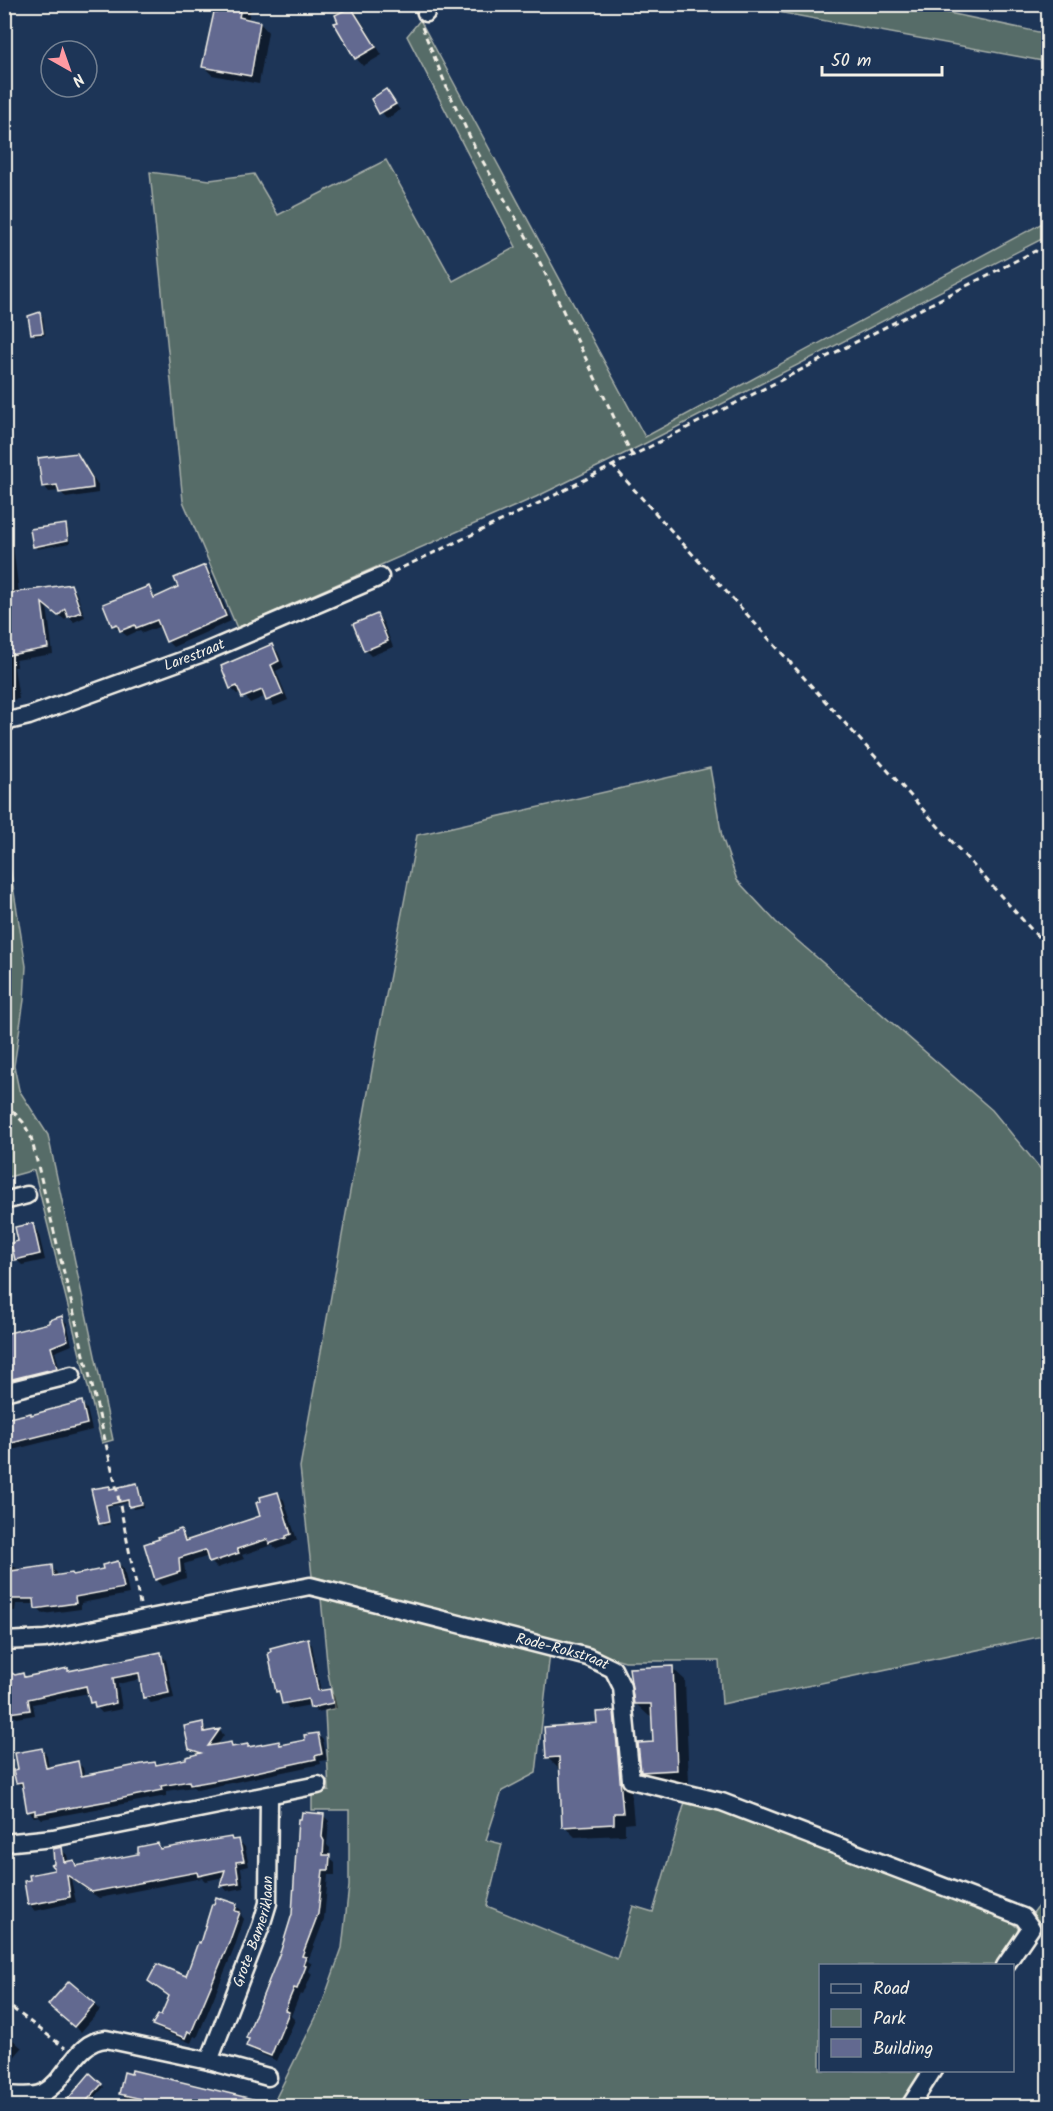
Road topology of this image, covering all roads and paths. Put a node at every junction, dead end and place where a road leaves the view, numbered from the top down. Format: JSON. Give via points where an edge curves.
{"nodes":[{"id":1,"x":425,"y":9,"type":"edge"},
{"id":2,"x":1048,"y":256,"type":"edge"},
{"id":3,"x":632,"y":455,"type":"junction"},
{"id":4,"x":612,"y":465,"type":"junction"},
{"id":5,"x":380,"y":577,"type":"joint"},
{"id":6,"x":4,"y":722,"type":"edge"},
{"id":7,"x":4,"y":928,"type":"edge"},
{"id":8,"x":1048,"y":948,"type":"edge"},
{"id":9,"x":4,"y":1035,"type":"edge"},
{"id":10,"x":4,"y":1092,"type":"edge"},
{"id":11,"x":27,"y":1196,"type":"dead end"},
{"id":12,"x":4,"y":1201,"type":"edge"},
{"id":13,"x":72,"y":1375,"type":"dead end"},
{"id":14,"x":4,"y":1392,"type":"edge"},
{"id":15,"x":143,"y":1619,"type":"junction"},
{"id":16,"x":4,"y":1641,"type":"edge"},
{"id":17,"x":318,"y":1785,"type":"dead end"},
{"id":18,"x":269,"y":1796,"type":"junction"},
{"id":19,"x":4,"y":1843,"type":"edge"},
{"id":20,"x":1006,"y":1964,"type":"edge"},
{"id":21,"x":4,"y":2002,"type":"edge"},
{"id":22,"x":77,"y":2058,"type":"junction"},
{"id":23,"x":209,"y":2061,"type":"junction"},
{"id":24,"x":932,"y":2072,"type":"edge"},
{"id":25,"x":268,"y":2077,"type":"dead end"},
{"id":26,"x":4,"y":2095,"type":"edge"},
{"id":27,"x":910,"y":2106,"type":"edge"}],
"edges":[{"from":1,"to":3,"type":"path","via":[[421,29],[447,88],[475,148],[533,248]]},
{"from":2,"to":3,"type":"path","via":[[1035,251]]},
{"from":3,"to":4,"type":"path"},
{"from":4,"to":5,"type":"path"},
{"from":4,"to":8,"type":"path"},
{"from":5,"to":6,"type":"street","name":"Larestraat","via":[[203,653]]},
{"from":7,"to":9,"type":"path","via":[[10,972]]},
{"from":10,"to":15,"type":"path","via":[[9,1107],[31,1137],[116,1486]]},
{"from":11,"to":12,"type":"street"},
{"from":13,"to":14,"type":"street"},
{"from":15,"to":16,"type":"street","name":"Rode-Rokstraat","via":[[45,1639]]},
{"from":15,"to":20,"type":"street","name":"Rode-Rokstraat","via":[[310,1586],[588,1658],[613,1669],[622,1688],[631,1780],[722,1802],[1023,1917],[1031,1928]]},
{"from":17,"to":18,"type":"street"},
{"from":18,"to":19,"type":"street","via":[[53,1838]]},
{"from":18,"to":23,"type":"street","name":"Grote Bameriklaan","via":[[268,1904]]},
{"from":21,"to":22,"type":"path"},
{"from":22,"to":23,"type":"street","via":[[87,2045],[106,2039]]},
{"from":22,"to":26,"type":"street","via":[[40,2095]]},
{"from":23,"to":25,"type":"street"},
{"from":24,"to":27,"type":"street"}]}
